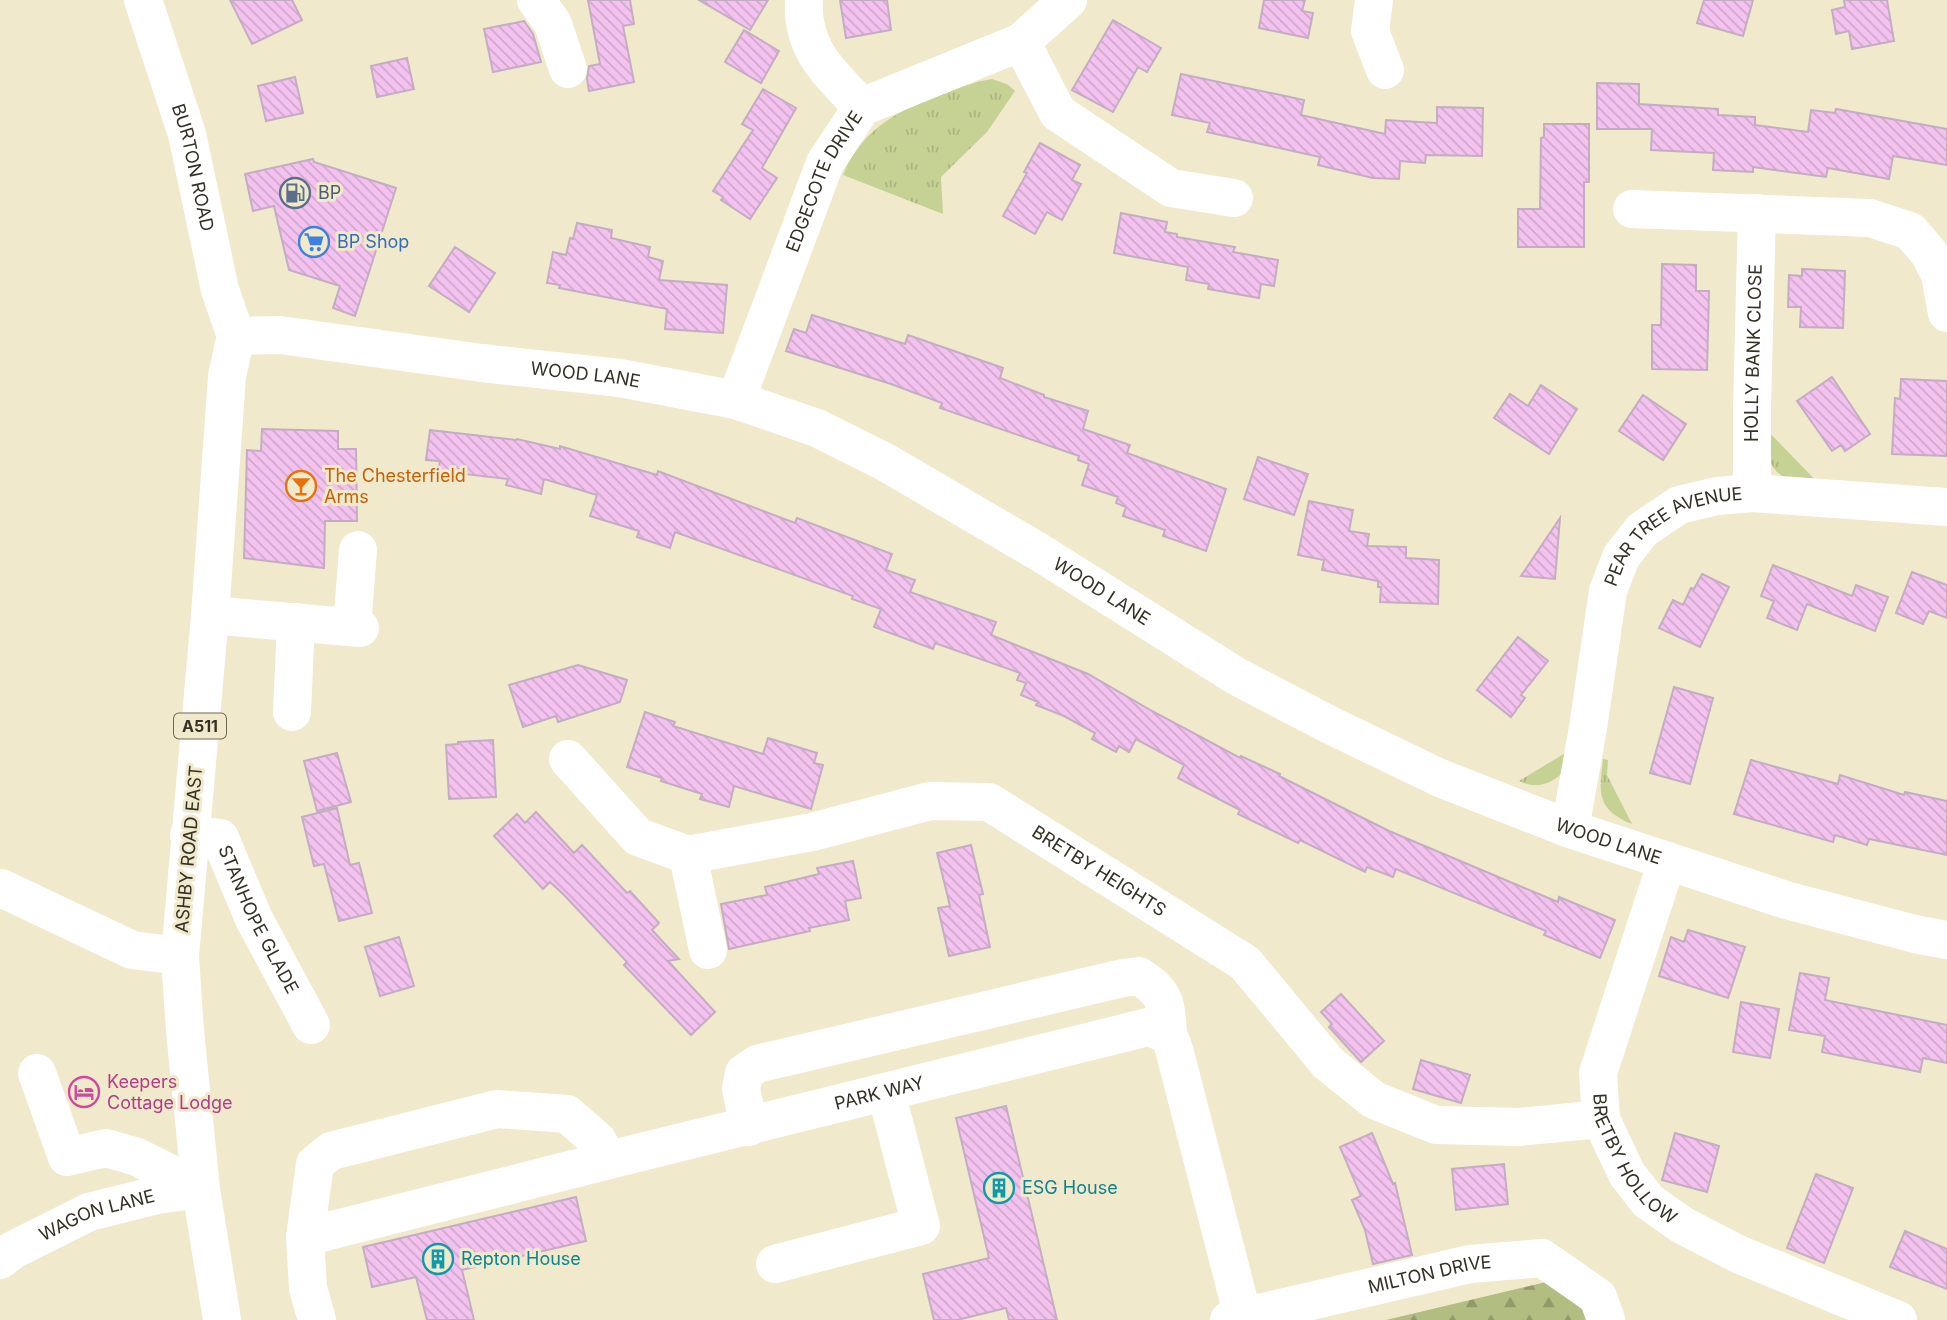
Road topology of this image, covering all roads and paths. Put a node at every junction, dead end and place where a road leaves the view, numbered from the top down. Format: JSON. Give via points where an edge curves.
{"nodes":[{"id":1,"x":143,"y":0,"type":"edge"},
{"id":2,"x":536,"y":0,"type":"edge"},
{"id":3,"x":804,"y":0,"type":"edge"},
{"id":4,"x":1068,"y":0,"type":"edge"},
{"id":5,"x":1374,"y":0,"type":"edge"},
{"id":6,"x":1021,"y":42,"type":"junction"},
{"id":7,"x":568,"y":69,"type":"dead end"},
{"id":8,"x":1385,"y":71,"type":"dead end"},
{"id":9,"x":862,"y":107,"type":"junction"},
{"id":10,"x":1234,"y":198,"type":"dead end"},
{"id":11,"x":1632,"y":209,"type":"dead end"},
{"id":12,"x":1757,"y":213,"type":"junction"},
{"id":13,"x":1947,"y":313,"type":"edge"},
{"id":14,"x":236,"y":336,"type":"junction"},
{"id":15,"x":736,"y":400,"type":"junction"},
{"id":16,"x":1752,"y":493,"type":"junction"},
{"id":17,"x":1947,"y":507,"type":"edge"},
{"id":18,"x":358,"y":551,"type":"dead end"},
{"id":19,"x":210,"y":615,"type":"junction"},
{"id":20,"x":296,"y":622,"type":"junction"},
{"id":21,"x":292,"y":712,"type":"dead end"},
{"id":22,"x":568,"y":759,"type":"dead end"},
{"id":23,"x":1570,"y":830,"type":"junction"},
{"id":24,"x":189,"y":835,"type":"junction"},
{"id":25,"x":688,"y":855,"type":"junction"},
{"id":26,"x":1667,"y":861,"type":"junction"},
{"id":27,"x":1,"y":889,"type":"edge"},
{"id":28,"x":1947,"y":940,"type":"edge"},
{"id":29,"x":708,"y":950,"type":"dead end"},
{"id":30,"x":180,"y":956,"type":"junction"},
{"id":31,"x":312,"y":1026,"type":"dead end"},
{"id":32,"x":1168,"y":1034,"type":"junction"},
{"id":33,"x":37,"y":1073,"type":"dead end"},
{"id":34,"x":886,"y":1092,"type":"junction"},
{"id":35,"x":1601,"y":1119,"type":"junction"},
{"id":36,"x":748,"y":1127,"type":"junction"},
{"id":37,"x":609,"y":1160,"type":"junction"},
{"id":38,"x":201,"y":1189,"type":"junction"},
{"id":39,"x":304,"y":1237,"type":"junction"},
{"id":40,"x":0,"y":1260,"type":"edge"},
{"id":41,"x":775,"y":1264,"type":"dead end"},
{"id":42,"x":1236,"y":1318,"type":"edge"},
{"id":43,"x":222,"y":1320,"type":"edge"},
{"id":44,"x":317,"y":1320,"type":"edge"},
{"id":45,"x":1606,"y":1320,"type":"edge"},
{"id":46,"x":1898,"y":1320,"type":"edge"}],
"edges":[{"from":1,"to":14,"type":"main road","name":"BURTON ROAD","via":[[187,134],[220,290]]},
{"from":2,"to":7,"type":"main road","via":[[552,24]]},
{"from":3,"to":9,"type":"main road","via":[[810,46]]},
{"from":4,"to":6,"type":"main road","name":"EDGECOTE DRIVE"},
{"from":5,"to":8,"type":"main road","via":[[1370,32]]},
{"from":6,"to":9,"type":"main road","name":"EDGECOTE DRIVE"},
{"from":6,"to":10,"type":"main road","via":[[1058,113],[1171,188]]},
{"from":9,"to":15,"type":"main road","name":"EDGECOTE DRIVE","via":[[825,163]]},
{"from":11,"to":12,"type":"main road"},
{"from":12,"to":13,"type":"main road","via":[[1870,218],[1910,231],[1940,275]]},
{"from":12,"to":16,"type":"main road","name":"HOLLY BANK CLOSE"},
{"from":14,"to":15,"type":"main road","name":"WOOD LANE","via":[[280,335],[620,378]]},
{"from":14,"to":19,"type":"main road","name":"ASHBY ROAD EAST","number":"A511","via":[[228,376]]},
{"from":15,"to":23,"type":"main road","name":"WOOD LANE","via":[[817,428],[885,462],[1236,676],[1328,724],[1440,778]]},
{"from":16,"to":17,"type":"main road","name":"PEAR TREE AVENUE"},
{"from":16,"to":23,"type":"main road","name":"PEAR TREE AVENUE","via":[[1679,505],[1642,530],[1621,557],[1608,590]]},
{"from":18,"to":20,"type":"main road","via":[[356,628]]},
{"from":19,"to":20,"type":"main road"},
{"from":19,"to":24,"type":"main road","name":"ASHBY ROAD EAST","number":"A511"},
{"from":20,"to":21,"type":"main road"},
{"from":22,"to":25,"type":"main road","via":[[638,837]]},
{"from":23,"to":26,"type":"main road","name":"WOOD LANE"},
{"from":24,"to":30,"type":"main road","name":"ASHBY ROAD EAST","number":"A511"},
{"from":24,"to":31,"type":"main road","name":"STANHOPE GLADE","via":[[220,838],[254,919]]},
{"from":25,"to":29,"type":"main road"},
{"from":25,"to":35,"type":"main road","name":"BRETBY HEIGHTS","via":[[812,832],[930,801],[989,802],[1245,963],[1328,1063],[1374,1100],[1436,1125],[1519,1127]]},
{"from":26,"to":28,"type":"main road","name":"WOOD LANE","via":[[1787,900]]},
{"from":26,"to":35,"type":"main road","name":"BRETBY HOLLOW","via":[[1598,1073]]},
{"from":27,"to":30,"type":"main road","via":[[132,950]]},
{"from":30,"to":38,"type":"main road","name":"ASHBY ROAD EAST","number":"A511"},
{"from":32,"to":34,"type":"main road","name":"PARK WAY","via":[[1148,1027]]},
{"from":32,"to":36,"type":"main road","via":[[1166,1002],[1156,986],[1139,976],[1109,981],[757,1065],[744,1073],[741,1089]]},
{"from":32,"to":42,"type":"main road"},
{"from":33,"to":38,"type":"main road","via":[[66,1157],[106,1148],[137,1157]]},
{"from":34,"to":36,"type":"main road","name":"PARK WAY"},
{"from":34,"to":41,"type":"main road","via":[[920,1226]]},
{"from":35,"to":46,"type":"main road","name":"BRETBY HOLLOW","via":[[1627,1174],[1648,1201],[1682,1225],[1738,1254]]},
{"from":36,"to":37,"type":"main road","name":"PARK WAY"},
{"from":37,"to":39,"type":"main road","name":"PARK WAY"},
{"from":37,"to":39,"type":"main road","via":[[597,1140],[567,1114],[497,1109],[331,1151],[315,1164]]},
{"from":38,"to":40,"type":"main road","name":"WAGON LANE","via":[[89,1212]]},
{"from":38,"to":43,"type":"main road","name":"ASHBY ROAD EAST","number":"A511"},
{"from":39,"to":44,"type":"main road","via":[[308,1287]]},
{"from":42,"to":45,"type":"main road","name":"MILTON DRIVE","via":[[1470,1264],[1542,1258],[1598,1297]]}]}
